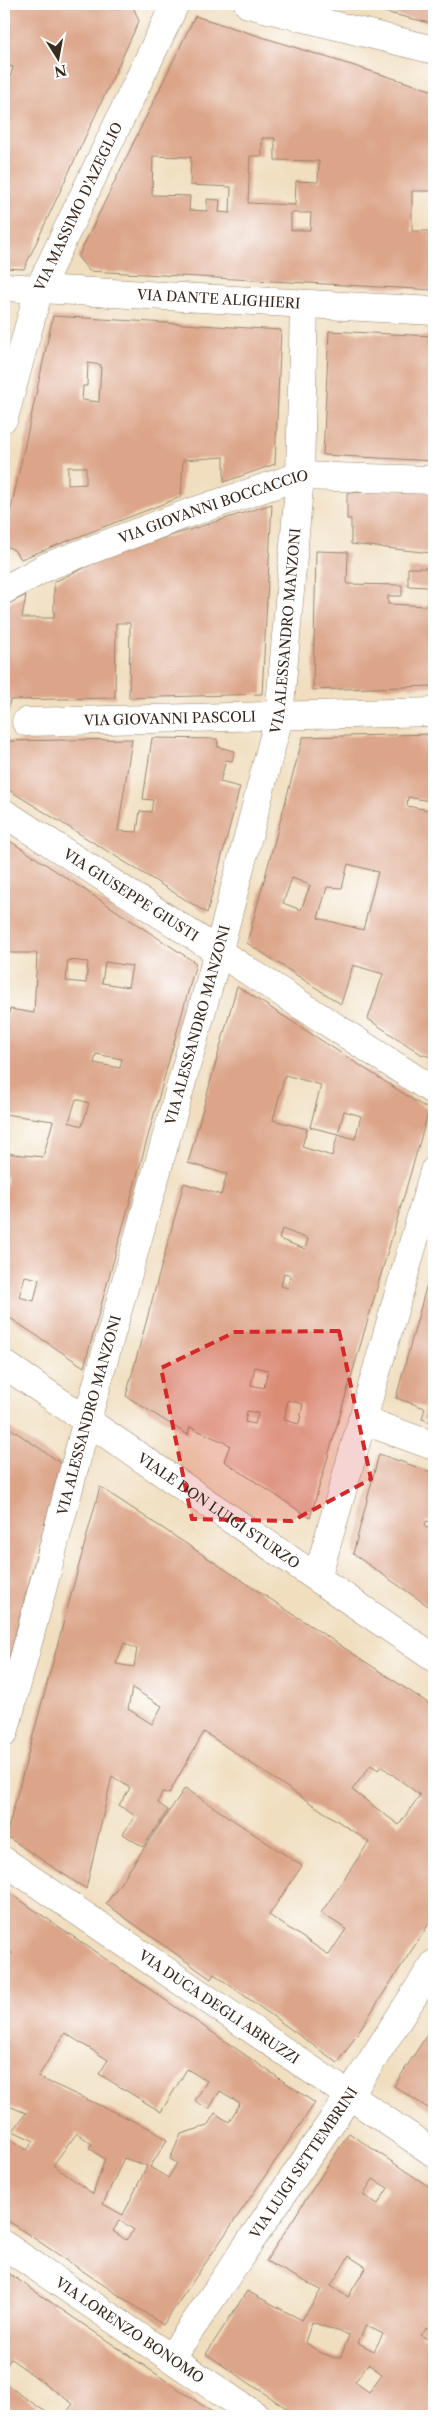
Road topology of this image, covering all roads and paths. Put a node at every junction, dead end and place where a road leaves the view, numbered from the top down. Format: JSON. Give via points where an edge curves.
{"nodes":[{"id":1,"x":175,"y":4,"type":"edge"},
{"id":2,"x":248,"y":4,"type":"edge"},
{"id":3,"x":434,"y":50,"type":"edge"},
{"id":4,"x":4,"y":287,"type":"edge"},
{"id":5,"x":39,"y":289,"type":"junction"},
{"id":6,"x":304,"y":304,"type":"junction"},
{"id":7,"x":434,"y":311,"type":"edge"},
{"id":8,"x":4,"y":418,"type":"edge"},
{"id":9,"x":300,"y":476,"type":"junction"},
{"id":10,"x":434,"y":480,"type":"edge"},
{"id":11,"x":4,"y":590,"type":"edge"},
{"id":12,"x":434,"y":712,"type":"edge"},
{"id":13,"x":279,"y":717,"type":"junction"},
{"id":14,"x":26,"y":722,"type":"dead end"},
{"id":15,"x":4,"y":813,"type":"edge"},
{"id":16,"x":218,"y":953,"type":"junction"},
{"id":17,"x":434,"y":1092,"type":"edge"},
{"id":18,"x":434,"y":1172,"type":"edge"},
{"id":19,"x":4,"y":1364,"type":"edge"},
{"id":20,"x":87,"y":1420,"type":"junction"},
{"id":21,"x":362,"y":1420,"type":"junction"},
{"id":22,"x":434,"y":1446,"type":"edge"},
{"id":23,"x":317,"y":1578,"type":"junction"},
{"id":24,"x":434,"y":1658,"type":"edge"},
{"id":25,"x":4,"y":1733,"type":"edge"},
{"id":26,"x":4,"y":1861,"type":"edge"},
{"id":27,"x":434,"y":1964,"type":"edge"},
{"id":28,"x":349,"y":2096,"type":"junction"},
{"id":29,"x":434,"y":2153,"type":"edge"},
{"id":30,"x":4,"y":2245,"type":"edge"},
{"id":31,"x":171,"y":2358,"type":"junction"},
{"id":32,"x":256,"y":2416,"type":"edge"}],
"edges":[{"from":1,"to":5,"type":"street","name":"VIA MASSIMO D'AZEGLIO"},
{"from":2,"to":3,"type":"street"},
{"from":4,"to":5,"type":"street","name":"VIA DANTE ALIGHIERI"},
{"from":5,"to":6,"type":"street","name":"VIA DANTE ALIGHIERI"},
{"from":5,"to":8,"type":"street","name":"VIA MASSIMO D'AZEGLIO"},
{"from":6,"to":7,"type":"street","name":"VIA DANTE ALIGHIERI"},
{"from":6,"to":9,"type":"street","name":"VIA ALESSANDRO MANZONI"},
{"from":9,"to":10,"type":"street","name":"VIA GIOVANNI BOCCACCIO"},
{"from":9,"to":11,"type":"street","name":"VIA GIOVANNI BOCCACCIO","via":[[186,514],[48,566]]},
{"from":9,"to":13,"type":"street","name":"VIA ALESSANDRO MANZONI"},
{"from":12,"to":13,"type":"street","name":"VIA GIOVANNI PASCOLI"},
{"from":13,"to":14,"type":"street","name":"VIA GIOVANNI PASCOLI"},
{"from":13,"to":16,"type":"street","name":"VIA ALESSANDRO MANZONI"},
{"from":15,"to":16,"type":"street","name":"VIA GIUSEPPE GIUSTI"},
{"from":16,"to":17,"type":"street","name":"VIA GIUSEPPE GIUSTI"},
{"from":16,"to":20,"type":"street","name":"VIA ALESSANDRO MANZONI"},
{"from":18,"to":21,"type":"street"},
{"from":19,"to":20,"type":"street","name":"VIALE DON LUIGI STURZO"},
{"from":20,"to":23,"type":"street","name":"VIALE DON LUIGI STURZO"},
{"from":20,"to":25,"type":"street","name":"VIA ALESSANDRO MANZONI"},
{"from":21,"to":22,"type":"street"},
{"from":21,"to":23,"type":"street"},
{"from":23,"to":24,"type":"street","name":"VIALE DON LUIGI STURZO"},
{"from":26,"to":28,"type":"street","name":"VIA DUCA DEGLI ABRUZZI"},
{"from":27,"to":28,"type":"street","name":"VIA LUIGI SETTEMBRINI"},
{"from":28,"to":29,"type":"street","name":"VIA DUCA DEGLI ABRUZZI"},
{"from":28,"to":31,"type":"street","name":"VIA LUIGI SETTEMBRINI"},
{"from":30,"to":31,"type":"street","name":"VIA LORENZO BONOMO"},
{"from":31,"to":32,"type":"street","name":"VIA LORENZO BONOMO"}]}
